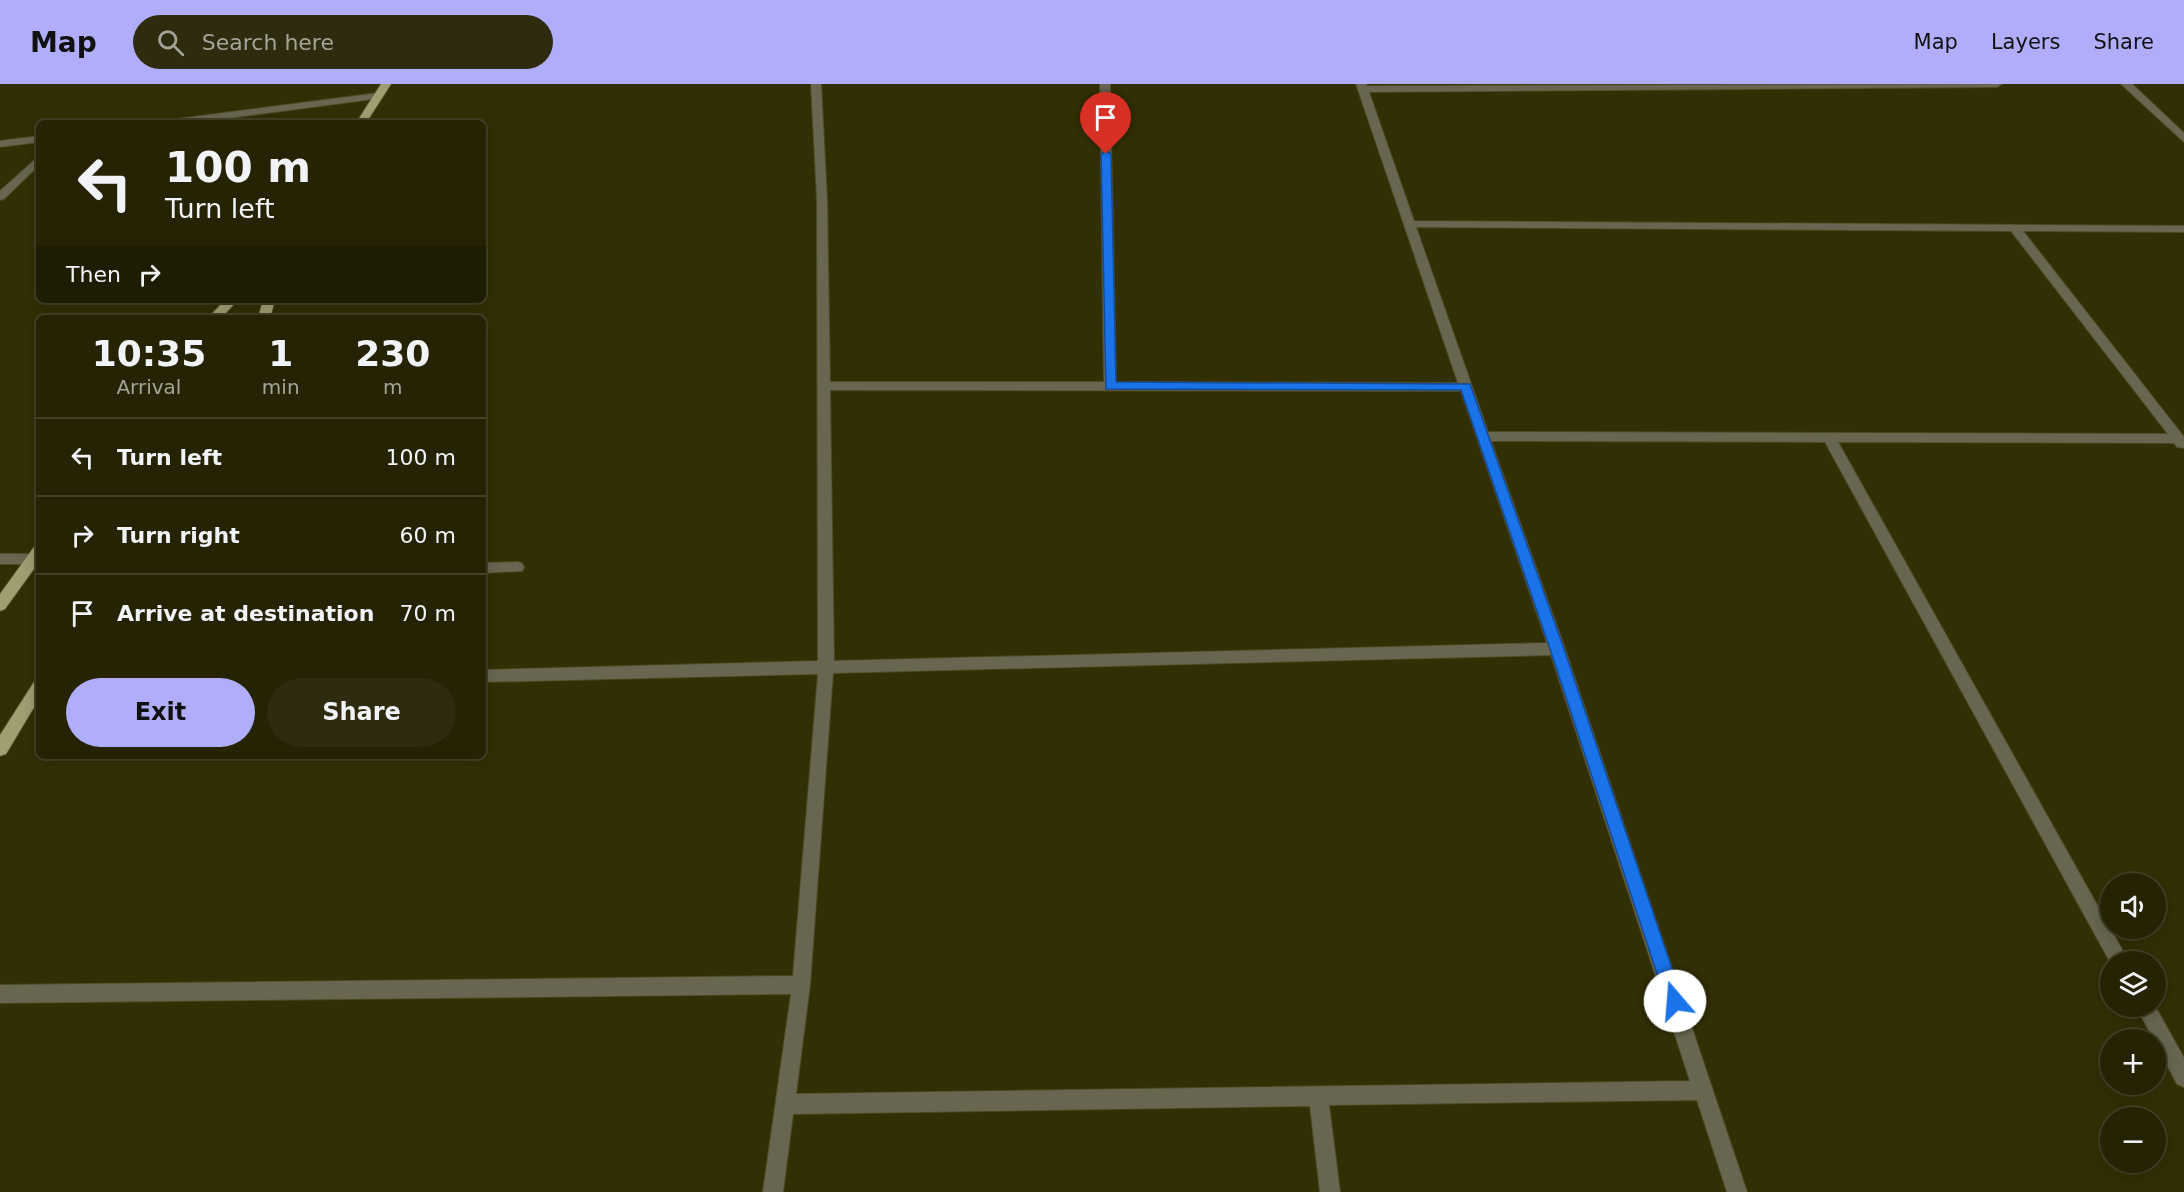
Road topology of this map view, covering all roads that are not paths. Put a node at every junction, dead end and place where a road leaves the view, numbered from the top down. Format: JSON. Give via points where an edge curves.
{"nodes":[{"id":1,"x":386,"y":84,"type":"edge"},
{"id":2,"x":816,"y":84,"type":"edge"},
{"id":3,"x":1105,"y":84,"type":"edge"},
{"id":4,"x":1885,"y":84,"type":"edge"},
{"id":5,"x":1997,"y":84,"type":"edge"},
{"id":6,"x":2126,"y":84,"type":"edge"},
{"id":7,"x":1628,"y":85,"type":"edge"},
{"id":8,"x":1362,"y":87,"type":"edge"},
{"id":9,"x":378,"y":96,"type":"junction"},
{"id":10,"x":192,"y":120,"type":"edge"},
{"id":11,"x":363,"y":120,"type":"edge"},
{"id":12,"x":2184,"y":138,"type":"edge"},
{"id":13,"x":36,"y":140,"type":"edge"},
{"id":14,"x":0,"y":144,"type":"edge"},
{"id":15,"x":36,"y":162,"type":"edge"},
{"id":16,"x":0,"y":197,"type":"edge"},
{"id":17,"x":1410,"y":224,"type":"junction"},
{"id":18,"x":2015,"y":229,"type":"junction"},
{"id":19,"x":2184,"y":229,"type":"edge"},
{"id":20,"x":229,"y":303,"type":"edge"},
{"id":21,"x":217,"y":315,"type":"edge"},
{"id":22,"x":824,"y":386,"type":"junction"},
{"id":23,"x":1110,"y":386,"type":"junction"},
{"id":24,"x":1466,"y":387,"type":"junction"},
{"id":25,"x":1483,"y":436,"type":"junction"},
{"id":26,"x":1829,"y":438,"type":"junction"},
{"id":27,"x":2181,"y":443,"type":"edge"},
{"id":28,"x":36,"y":555,"type":"edge"},
{"id":29,"x":0,"y":559,"type":"edge"},
{"id":30,"x":517,"y":567,"type":"dead end"},
{"id":31,"x":486,"y":568,"type":"edge"},
{"id":32,"x":0,"y":605,"type":"edge"},
{"id":33,"x":1557,"y":649,"type":"junction"},
{"id":34,"x":826,"y":668,"type":"junction"},
{"id":35,"x":486,"y":676,"type":"edge"},
{"id":36,"x":36,"y":692,"type":"edge"},
{"id":37,"x":0,"y":749,"type":"edge"},
{"id":38,"x":2114,"y":951,"type":"edge"},
{"id":39,"x":801,"y":985,"type":"junction"},
{"id":40,"x":0,"y":993,"type":"edge"},
{"id":41,"x":2151,"y":1017,"type":"edge"},
{"id":42,"x":2184,"y":1077,"type":"edge"},
{"id":43,"x":1704,"y":1090,"type":"junction"},
{"id":44,"x":1318,"y":1095,"type":"junction"},
{"id":45,"x":784,"y":1104,"type":"junction"},
{"id":46,"x":773,"y":1192,"type":"edge"},
{"id":47,"x":1330,"y":1192,"type":"edge"},
{"id":48,"x":1737,"y":1192,"type":"edge"}],
"edges":[{"from":1,"to":9,"type":"main road"},
{"from":2,"to":22,"type":"street"},
{"from":3,"to":23,"type":"street"},
{"from":4,"to":5,"type":"street"},
{"from":4,"to":7,"type":"street"},
{"from":6,"to":12,"type":"street"},
{"from":7,"to":8,"type":"street"},
{"from":8,"to":17,"type":"street"},
{"from":9,"to":10,"type":"street"},
{"from":9,"to":11,"type":"main road"},
{"from":13,"to":14,"type":"street"},
{"from":15,"to":16,"type":"street"},
{"from":17,"to":18,"type":"street"},
{"from":17,"to":24,"type":"street"},
{"from":18,"to":19,"type":"street"},
{"from":18,"to":27,"type":"street"},
{"from":20,"to":21,"type":"main road"},
{"from":22,"to":23,"type":"street"},
{"from":22,"to":34,"type":"street"},
{"from":23,"to":24,"type":"street"},
{"from":24,"to":25,"type":"street"},
{"from":25,"to":26,"type":"street"},
{"from":25,"to":33,"type":"street"},
{"from":26,"to":27,"type":"street"},
{"from":26,"to":38,"type":"street"},
{"from":28,"to":29,"type":"street"},
{"from":28,"to":32,"type":"main road"},
{"from":30,"to":31,"type":"street"},
{"from":33,"to":34,"type":"street"},
{"from":33,"to":43,"type":"street"},
{"from":34,"to":35,"type":"street"},
{"from":34,"to":39,"type":"street"},
{"from":36,"to":37,"type":"main road"},
{"from":39,"to":40,"type":"street"},
{"from":39,"to":45,"type":"street"},
{"from":41,"to":42,"type":"street"},
{"from":43,"to":44,"type":"street"},
{"from":43,"to":48,"type":"street"},
{"from":44,"to":45,"type":"street"},
{"from":44,"to":47,"type":"street"},
{"from":45,"to":46,"type":"street"}]}
